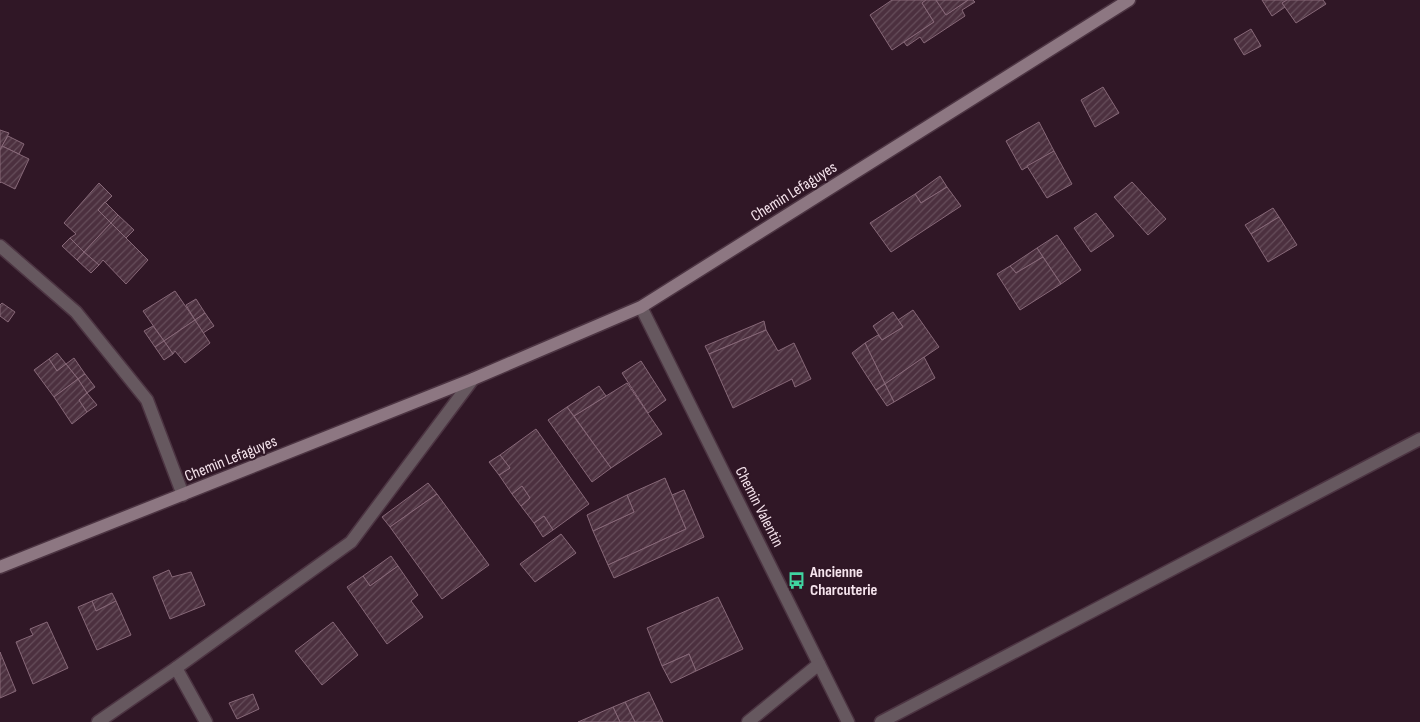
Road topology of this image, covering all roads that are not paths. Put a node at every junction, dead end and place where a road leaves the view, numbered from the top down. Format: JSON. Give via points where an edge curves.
{"nodes":[{"id":1,"x":1120,"y":2,"type":"edge"},
{"id":2,"x":0,"y":246,"type":"edge"},
{"id":3,"x":641,"y":307,"type":"junction"},
{"id":4,"x":473,"y":380,"type":"junction"},
{"id":5,"x":1420,"y":439,"type":"edge"},
{"id":6,"x":183,"y":495,"type":"junction"},
{"id":7,"x":0,"y":567,"type":"edge"},
{"id":8,"x":819,"y":664,"type":"junction"},
{"id":9,"x":176,"y":668,"type":"junction"},
{"id":10,"x":98,"y":722,"type":"edge"},
{"id":11,"x":206,"y":722,"type":"edge"},
{"id":12,"x":748,"y":722,"type":"edge"},
{"id":13,"x":848,"y":722,"type":"edge"},
{"id":14,"x":882,"y":722,"type":"edge"}],
"edges":[{"from":1,"to":3,"type":"main road","name":"Chemin Lefaguyes"},
{"from":2,"to":6,"type":"street","via":[[76,312],[147,400]]},
{"from":3,"to":4,"type":"main road","name":"Chemin Lefaguyes"},
{"from":3,"to":8,"type":"street","name":"Chemin Valentin"},
{"from":4,"to":6,"type":"main road","name":"Chemin Lefaguyes"},
{"from":4,"to":9,"type":"street","name":"Chemin Lefaguyes","via":[[352,542]]},
{"from":5,"to":14,"type":"street"},
{"from":6,"to":7,"type":"main road","name":"Chemin Lefaguyes"},
{"from":8,"to":12,"type":"street"},
{"from":8,"to":13,"type":"street","name":"Chemin Valentin"},
{"from":9,"to":10,"type":"street","name":"Chemin Lefaguyes"},
{"from":9,"to":11,"type":"street"}]}
